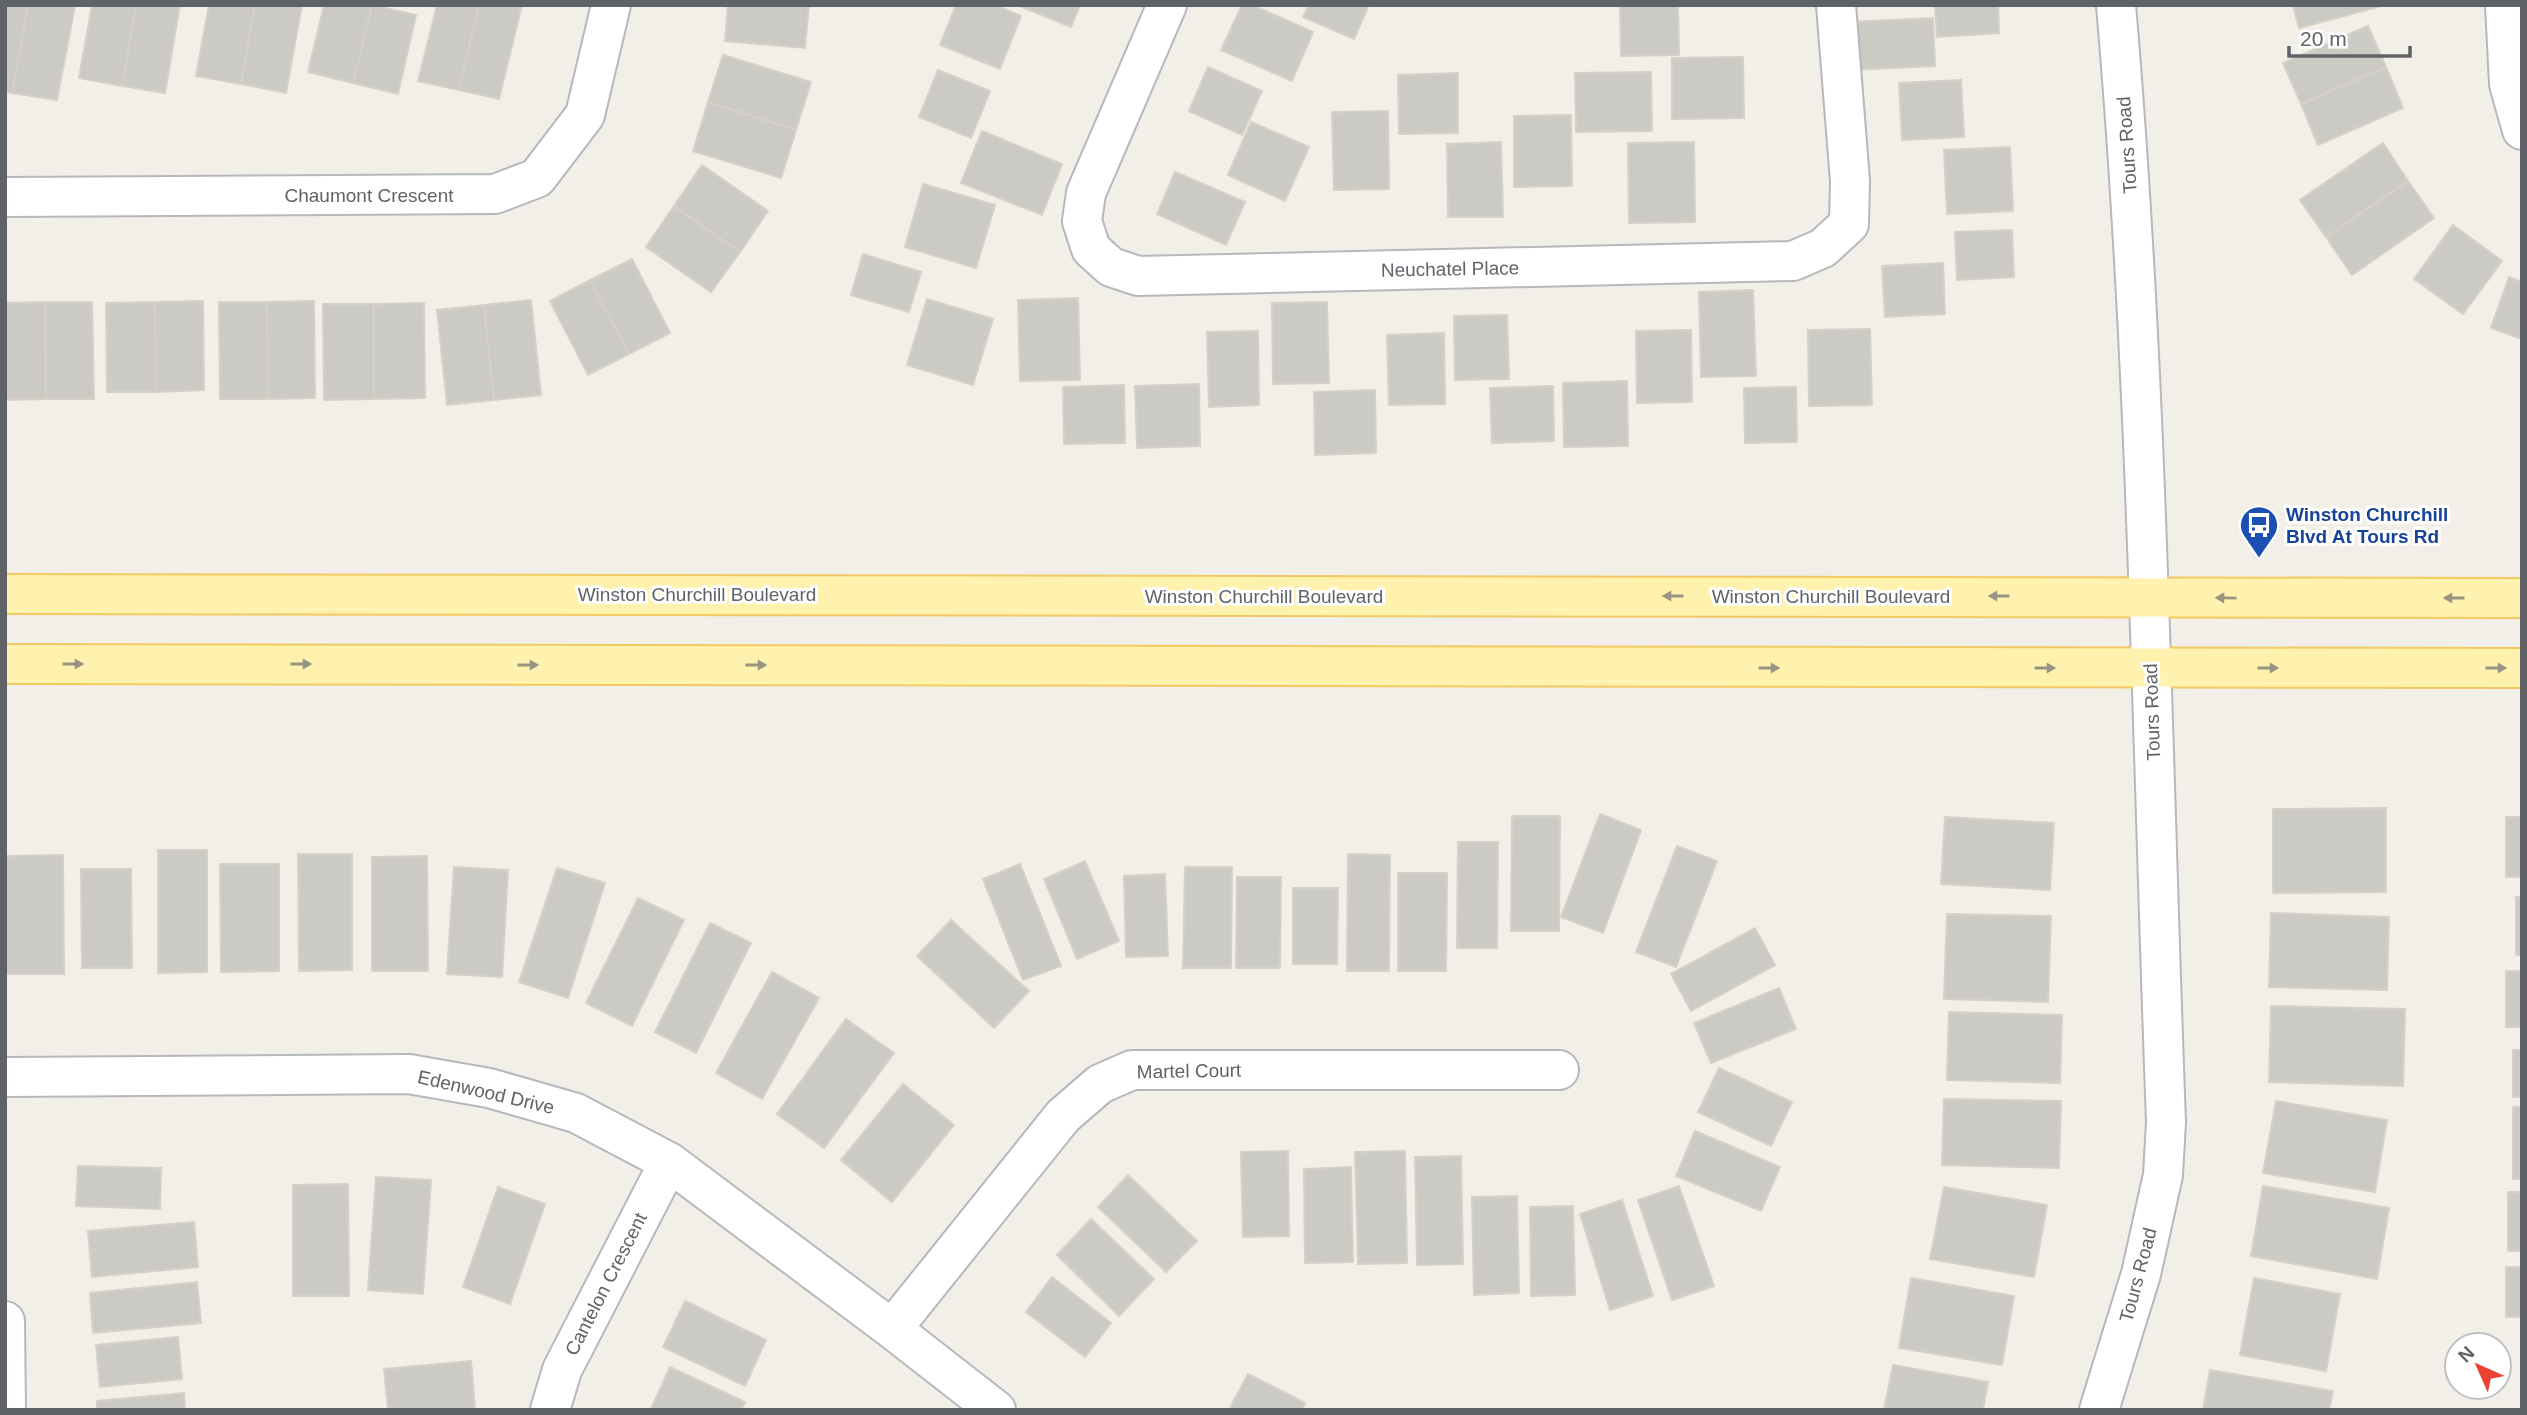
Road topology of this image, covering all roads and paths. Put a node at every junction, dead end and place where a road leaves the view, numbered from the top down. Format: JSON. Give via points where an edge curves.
{"nodes":[{"id":1,"x":611,"y":5,"type":"edge"},
{"id":2,"x":1167,"y":5,"type":"edge"},
{"id":3,"x":1836,"y":5,"type":"edge"},
{"id":4,"x":2116,"y":5,"type":"edge"},
{"id":5,"x":2505,"y":5,"type":"edge"},
{"id":6,"x":2522,"y":130,"type":"edge"},
{"id":7,"x":5,"y":197,"type":"edge"},
{"id":8,"x":5,"y":594,"type":"edge"},
{"id":9,"x":2148,"y":597,"type":"junction"},
{"id":10,"x":2522,"y":598,"type":"edge"},
{"id":11,"x":5,"y":664,"type":"edge"},
{"id":12,"x":2151,"y":668,"type":"junction"},
{"id":13,"x":2522,"y":668,"type":"edge"},
{"id":14,"x":1559,"y":1070,"type":"dead end"},
{"id":15,"x":5,"y":1077,"type":"edge"},
{"id":16,"x":669,"y":1162,"type":"junction"},
{"id":17,"x":5,"y":1321,"type":"edge"},
{"id":18,"x":892,"y":1329,"type":"junction"},
{"id":19,"x":6,"y":1410,"type":"edge"},
{"id":20,"x":550,"y":1410,"type":"edge"},
{"id":21,"x":996,"y":1410,"type":"edge"},
{"id":22,"x":2099,"y":1410,"type":"edge"}],
"edges":[{"from":1,"to":7,"type":"street","name":"Chaumont Crescent","via":[[585,115],[537,178],[495,194]]},
{"from":2,"to":3,"type":"street","name":"Neuchatel Place","via":[[1086,193],[1082,221],[1091,249],[1111,267],[1138,276],[1793,261],[1824,248],[1849,223]]},
{"from":4,"to":9,"type":"street","name":"Tours Road","via":[[2129,159]]},
{"from":5,"to":6,"type":"street","via":[[2509,84]]},
{"from":9,"to":8,"type":"main road","name":"Winston Churchill Boulevard","one_way":true},
{"from":10,"to":9,"type":"main road","name":"Winston Churchill Boulevard","one_way":true},
{"from":9,"to":12,"type":"street","name":"Tours Road"},
{"from":11,"to":12,"type":"main road","one_way":true},
{"from":12,"to":13,"type":"main road","one_way":true},
{"from":12,"to":22,"type":"street","name":"Tours Road","via":[[2166,1122],[2163,1175],[2141,1274]]},
{"from":14,"to":18,"type":"street","name":"Martel Court","via":[[1132,1070],[1100,1084],[1063,1116]]},
{"from":15,"to":16,"type":"street","name":"Edenwood Drive","via":[[409,1074],[489,1088],[576,1113]]},
{"from":16,"to":18,"type":"street","name":"Edenwood Drive"},
{"from":16,"to":20,"type":"street","name":"Cantelon Crescent","via":[[562,1370]]},
{"from":17,"to":19,"type":"street"},
{"from":18,"to":21,"type":"street","name":"Edenwood Drive"}]}
